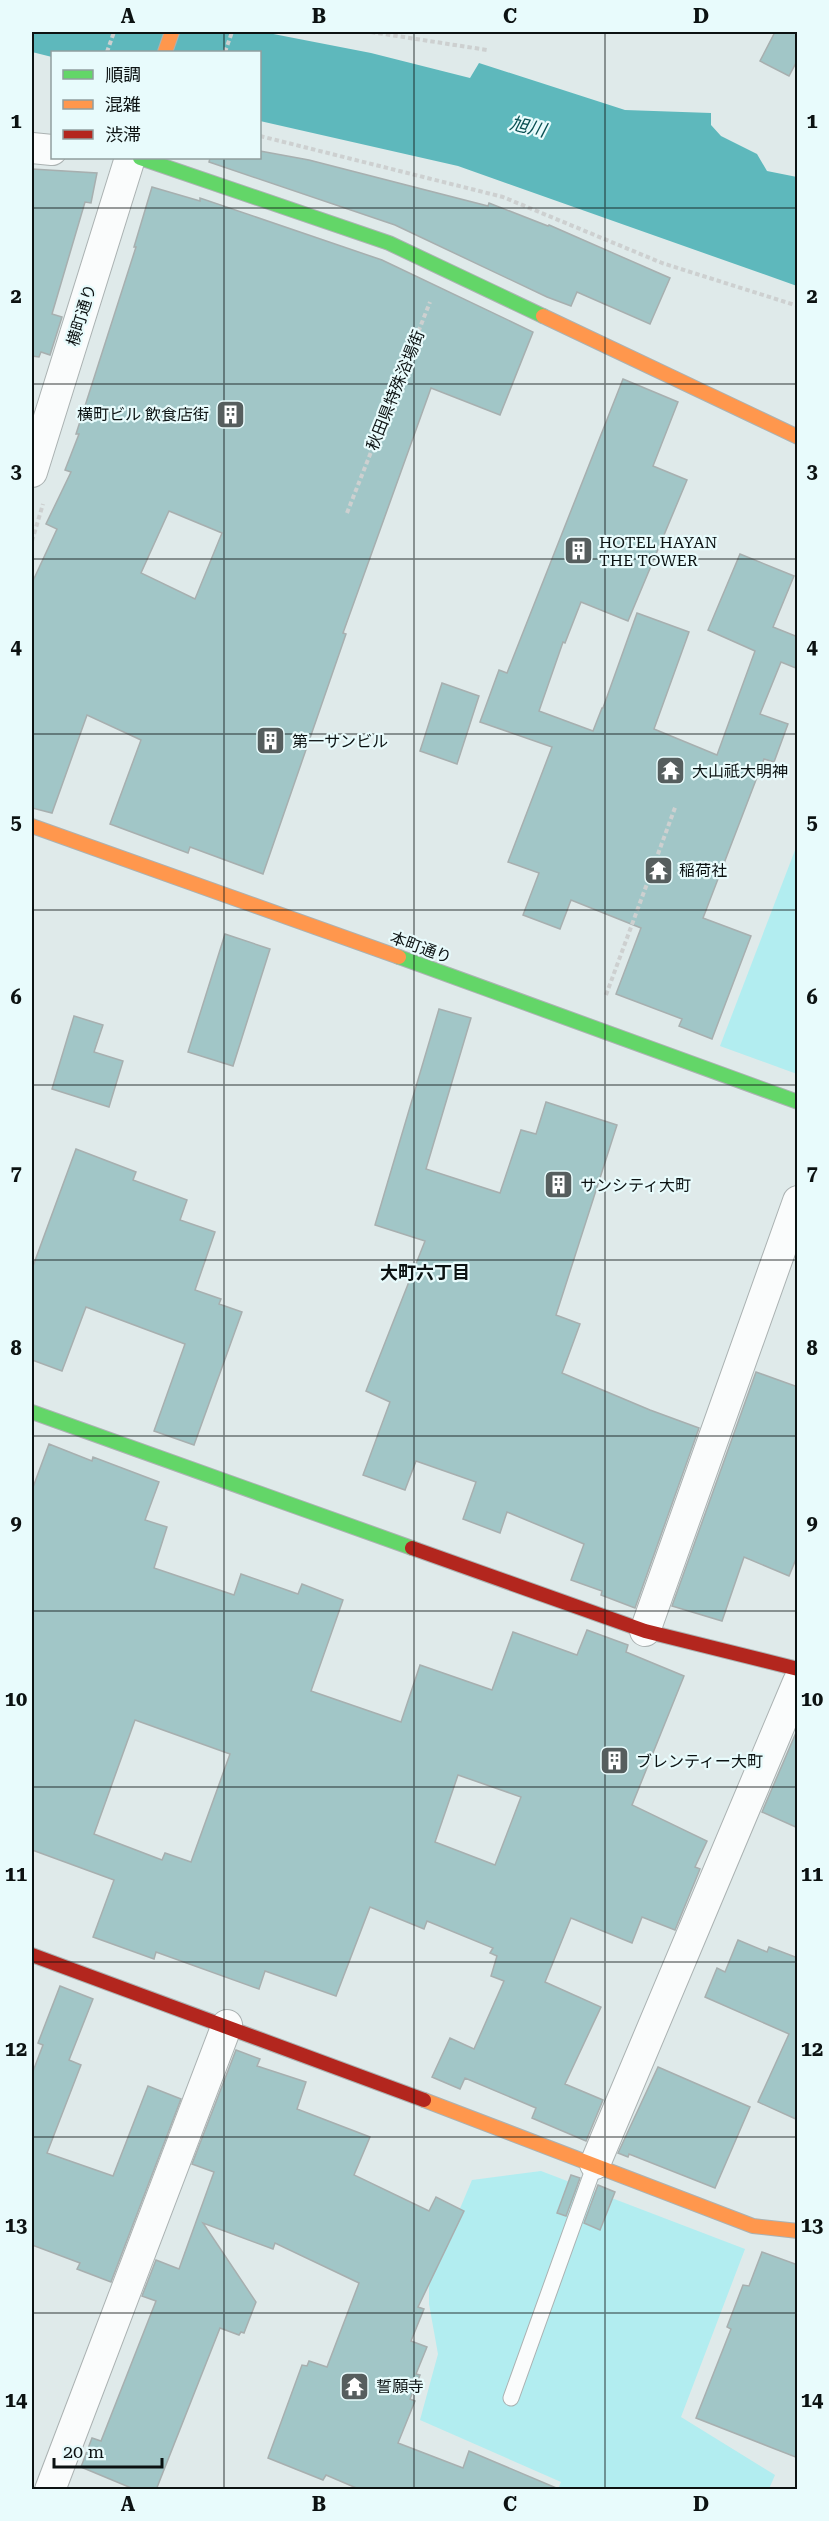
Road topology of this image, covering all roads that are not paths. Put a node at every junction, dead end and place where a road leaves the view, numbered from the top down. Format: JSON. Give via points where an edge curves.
{"nodes":[{"id":1,"x":172,"y":32,"type":"edge"},
{"id":2,"x":165,"y":51,"type":"edge"},
{"id":3,"x":32,"y":148,"type":"edge"},
{"id":4,"x":51,"y":150,"type":"edge"},
{"id":5,"x":130,"y":159,"type":"edge"},
{"id":6,"x":143,"y":159,"type":"edge"},
{"id":7,"x":798,"y":438,"type":"edge"},
{"id":8,"x":32,"y":472,"type":"edge"},
{"id":9,"x":32,"y":826,"type":"edge"},
{"id":10,"x":798,"y":1102,"type":"edge"},
{"id":11,"x":798,"y":1201,"type":"edge"},
{"id":12,"x":32,"y":1412,"type":"edge"},
{"id":13,"x":645,"y":1631,"type":"junction"},
{"id":14,"x":798,"y":1669,"type":"edge"},
{"id":15,"x":798,"y":1682,"type":"edge"},
{"id":16,"x":32,"y":1955,"type":"edge"},
{"id":17,"x":227,"y":2025,"type":"junction"},
{"id":18,"x":595,"y":2164,"type":"junction"},
{"id":19,"x":798,"y":2231,"type":"edge"},
{"id":20,"x":511,"y":2398,"type":"dead end"},
{"id":21,"x":50,"y":2490,"type":"edge"}],
"edges":[{"from":1,"to":2,"type":"street"},
{"from":3,"to":4,"type":"street"},
{"from":5,"to":8,"type":"street","name":"横町通り"},
{"from":6,"to":7,"type":"street","via":[[389,243]]},
{"from":9,"to":10,"type":"street","name":"本町通り"},
{"from":11,"to":13,"type":"street"},
{"from":12,"to":13,"type":"street"},
{"from":13,"to":14,"type":"street"},
{"from":15,"to":18,"type":"street"},
{"from":16,"to":17,"type":"street"},
{"from":17,"to":18,"type":"street"},
{"from":17,"to":21,"type":"street"},
{"from":18,"to":19,"type":"street","via":[[753,2226]]},
{"from":18,"to":20,"type":"lane"}]}
